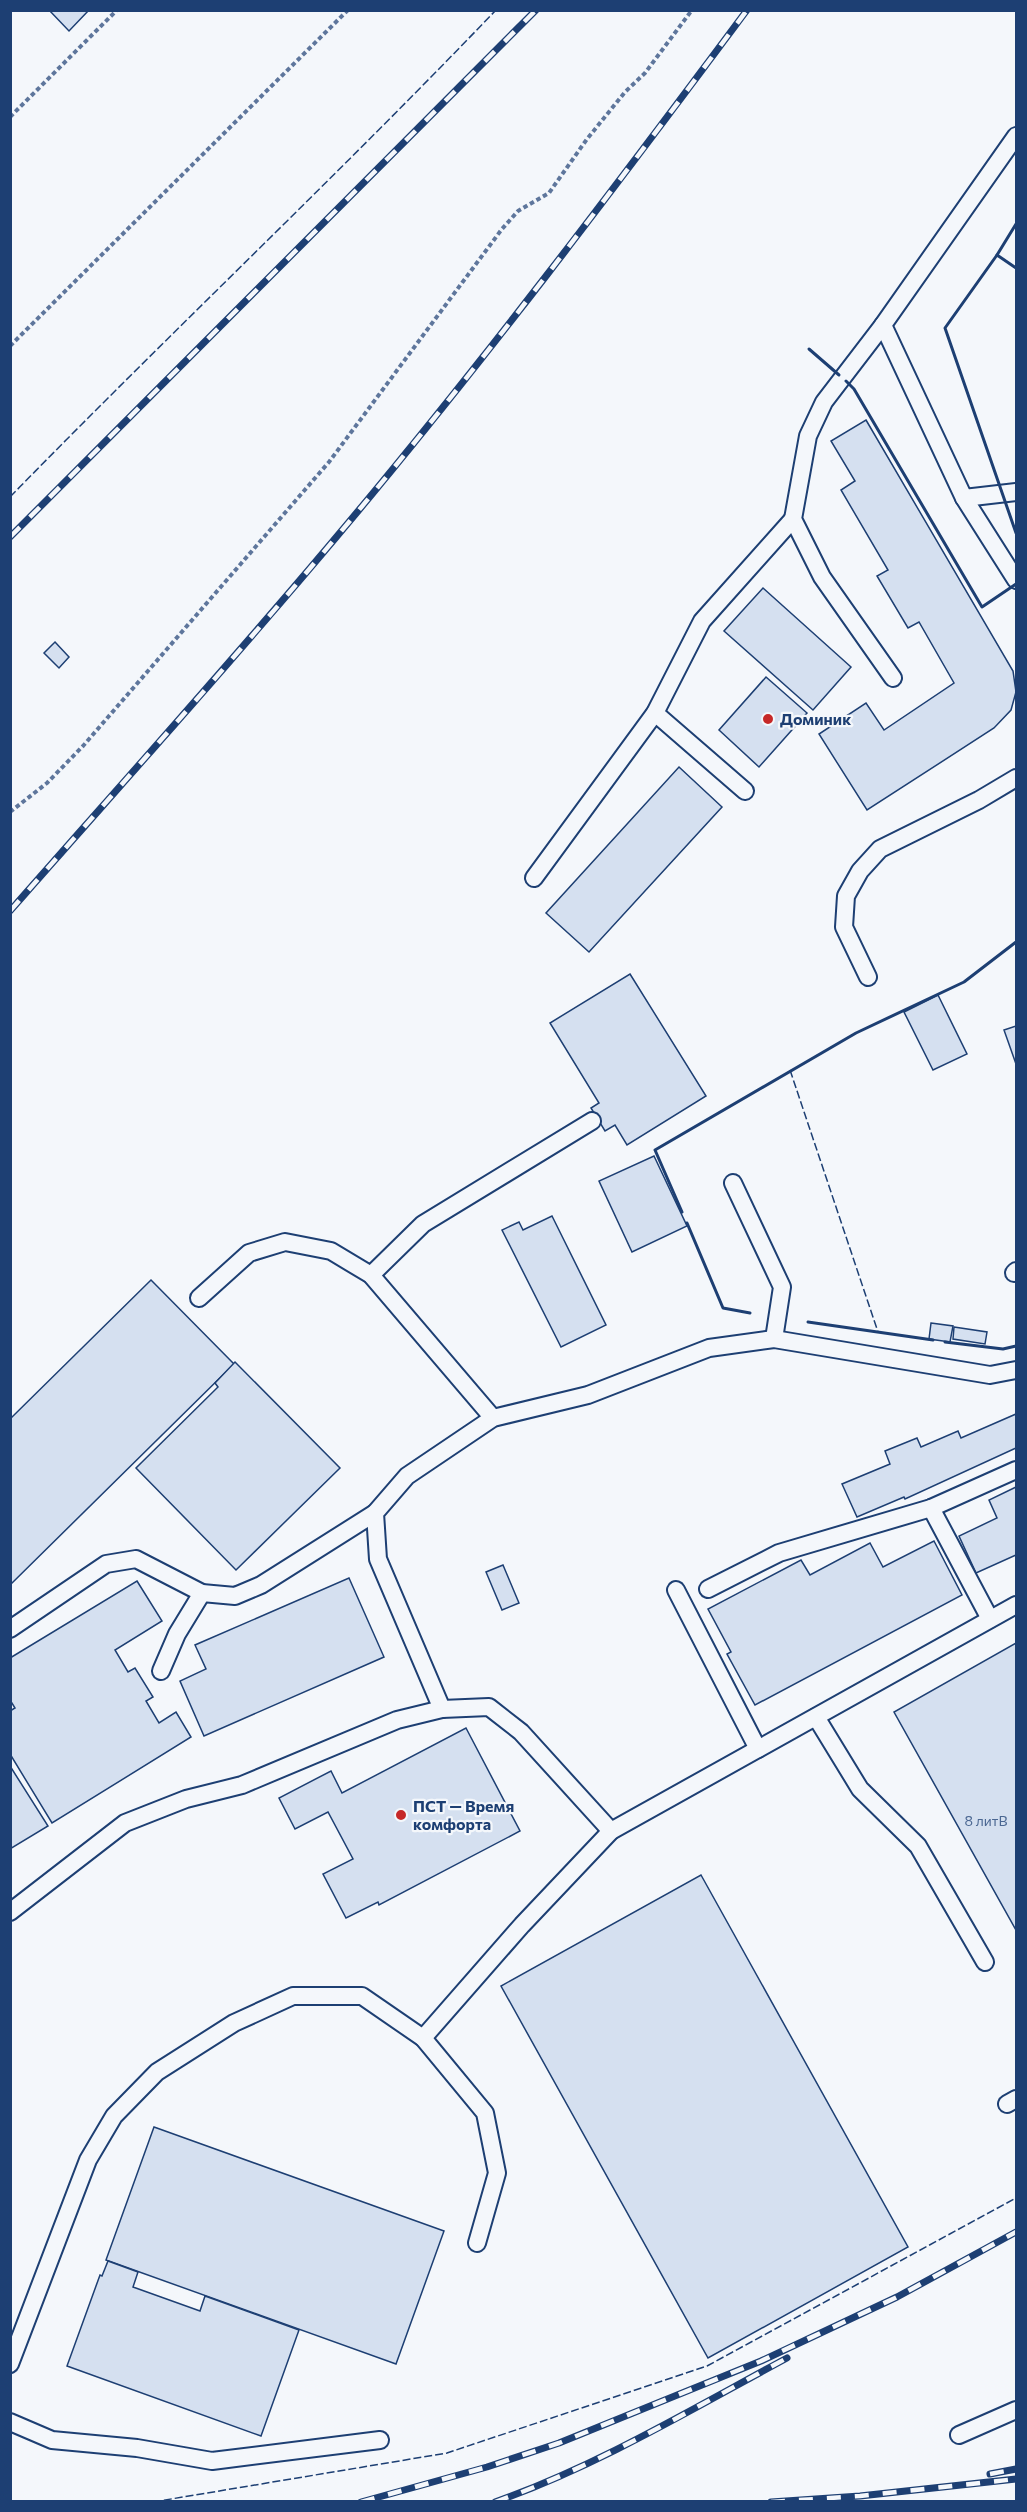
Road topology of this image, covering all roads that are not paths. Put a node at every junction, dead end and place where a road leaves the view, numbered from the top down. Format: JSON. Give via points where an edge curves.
{"nodes":[{"id":1,"x":1017,"y":136,"type":"edge"},
{"id":2,"x":883,"y":325,"type":"junction"},
{"id":3,"x":1017,"y":492,"type":"edge"},
{"id":4,"x":964,"y":498,"type":"junction"},
{"id":5,"x":793,"y":519,"type":"junction"},
{"id":6,"x":1017,"y":580,"type":"edge"},
{"id":7,"x":893,"y":678,"type":"dead end"},
{"id":8,"x":655,"y":713,"type":"junction"},
{"id":9,"x":1017,"y":778,"type":"edge"},
{"id":10,"x":745,"y":791,"type":"dead end"},
{"id":11,"x":534,"y":878,"type":"dead end"},
{"id":12,"x":868,"y":977,"type":"dead end"},
{"id":13,"x":592,"y":1121,"type":"dead end"},
{"id":14,"x":733,"y":1183,"type":"dead end"},
{"id":15,"x":371,"y":1275,"type":"junction"},
{"id":16,"x":199,"y":1298,"type":"dead end"},
{"id":17,"x":774,"y":1340,"type":"junction"},
{"id":18,"x":1017,"y":1370,"type":"edge"},
{"id":19,"x":493,"y":1418,"type":"junction"},
{"id":20,"x":1017,"y":1470,"type":"edge"},
{"id":21,"x":931,"y":1508,"type":"junction"},
{"id":22,"x":375,"y":1513,"type":"junction"},
{"id":23,"x":708,"y":1589,"type":"dead end"},
{"id":24,"x":676,"y":1590,"type":"dead end"},
{"id":25,"x":202,"y":1593,"type":"junction"},
{"id":26,"x":1017,"y":1605,"type":"edge"},
{"id":27,"x":990,"y":1619,"type":"junction"},
{"id":28,"x":10,"y":1629,"type":"edge"},
{"id":29,"x":161,"y":1671,"type":"dead end"},
{"id":30,"x":442,"y":1709,"type":"junction"},
{"id":31,"x":816,"y":1717,"type":"junction"},
{"id":32,"x":758,"y":1749,"type":"junction"},
{"id":33,"x":611,"y":1831,"type":"junction"},
{"id":34,"x":10,"y":1912,"type":"edge"},
{"id":35,"x":985,"y":1962,"type":"dead end"},
{"id":36,"x":423,"y":2038,"type":"junction"},
{"id":37,"x":477,"y":2243,"type":"dead end"},
{"id":38,"x":10,"y":2364,"type":"edge"},
{"id":39,"x":1017,"y":2410,"type":"edge"},
{"id":40,"x":10,"y":2422,"type":"edge"},
{"id":41,"x":959,"y":2435,"type":"dead end"},
{"id":42,"x":380,"y":2440,"type":"dead end"}],
"edges":[{"from":1,"to":2,"type":"lane"},
{"from":2,"to":4,"type":"lane"},
{"from":2,"to":5,"type":"lane","via":[[824,402],[808,436]]},
{"from":3,"to":4,"type":"lane"},
{"from":4,"to":6,"type":"lane"},
{"from":5,"to":7,"type":"lane","via":[[822,577]]},
{"from":5,"to":8,"type":"lane","via":[[702,621]]},
{"from":8,"to":10,"type":"lane"},
{"from":8,"to":11,"type":"lane"},
{"from":9,"to":12,"type":"lane","via":[[880,849],[860,871],[846,896],[844,927]]},
{"from":13,"to":15,"type":"lane","via":[[423,1224]]},
{"from":14,"to":17,"type":"lane","via":[[782,1287]]},
{"from":15,"to":16,"type":"lane","via":[[331,1251],[285,1242],[249,1253]]},
{"from":15,"to":19,"type":"lane"},
{"from":17,"to":18,"type":"lane","via":[[990,1375]]},
{"from":17,"to":19,"type":"lane","via":[[709,1348],[588,1395]]},
{"from":19,"to":22,"type":"lane","via":[[407,1476]]},
{"from":20,"to":21,"type":"lane"},
{"from":21,"to":23,"type":"lane","via":[[779,1553]]},
{"from":21,"to":27,"type":"lane"},
{"from":22,"to":25,"type":"lane","via":[[261,1585],[235,1596]]},
{"from":22,"to":30,"type":"lane","via":[[378,1559]]},
{"from":24,"to":32,"type":"lane"},
{"from":25,"to":28,"type":"lane","via":[[136,1559],[106,1564]]},
{"from":25,"to":29,"type":"lane","via":[[177,1634]]},
{"from":26,"to":27,"type":"lane"},
{"from":27,"to":31,"type":"lane"},
{"from":30,"to":33,"type":"lane","via":[[489,1707],[521,1732]]},
{"from":30,"to":34,"type":"lane","via":[[397,1720],[242,1785],[186,1799],[125,1823]]},
{"from":31,"to":32,"type":"lane"},
{"from":31,"to":35,"type":"lane","via":[[860,1789],[918,1846]]},
{"from":32,"to":33,"type":"lane"},
{"from":33,"to":36,"type":"lane"},
{"from":36,"to":37,"type":"lane","via":[[486,2113],[497,2173]]},
{"from":36,"to":38,"type":"lane","via":[[362,1996],[293,1996],[234,2023],[157,2072],[114,2116],[88,2160]]},
{"from":39,"to":41,"type":"lane"},
{"from":40,"to":42,"type":"lane","via":[[52,2440],[137,2448],[212,2461]]}]}
